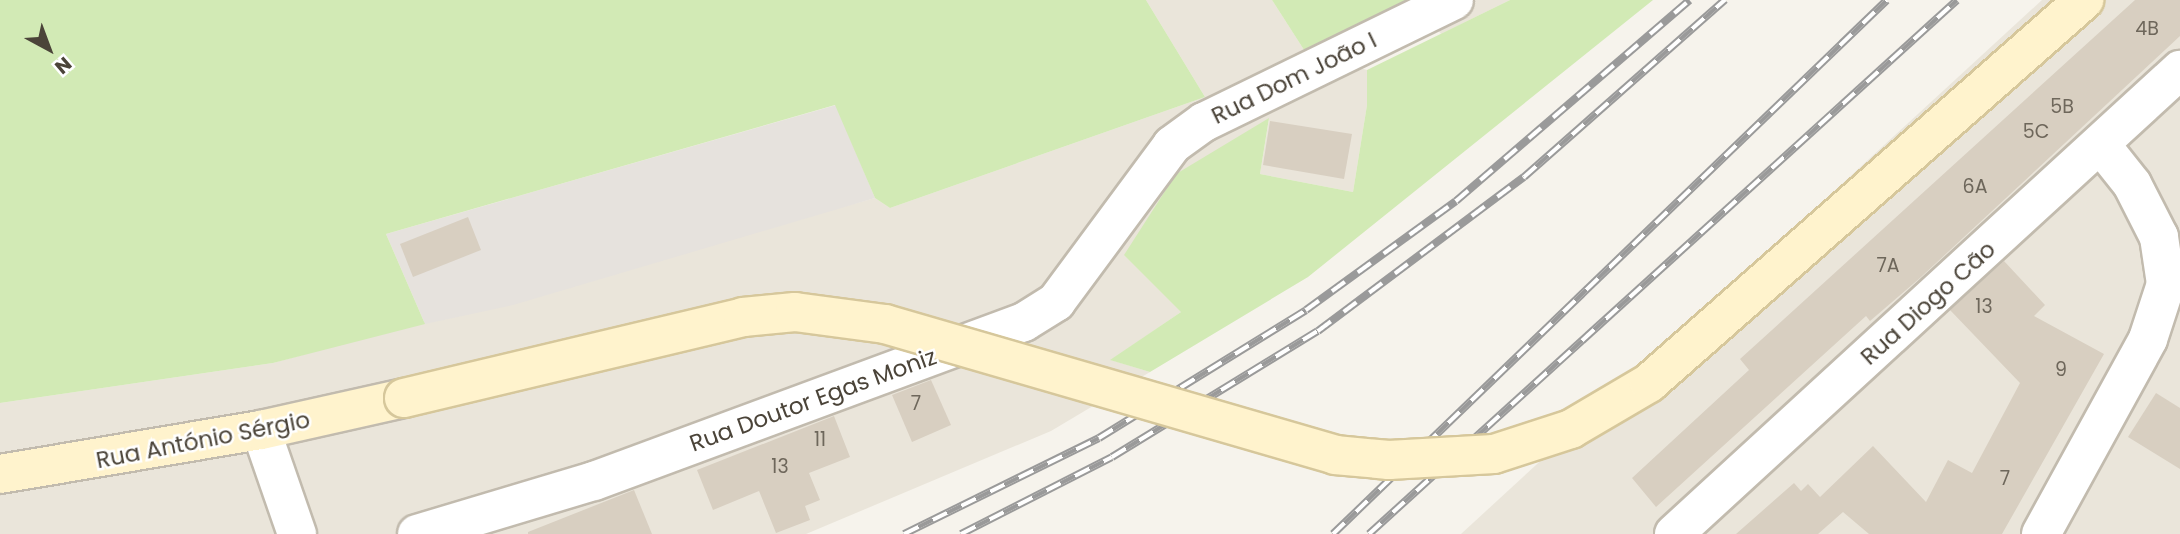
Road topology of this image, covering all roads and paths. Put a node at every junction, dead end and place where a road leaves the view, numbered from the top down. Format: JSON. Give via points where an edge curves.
{"nodes":[{"id":1,"x":1454,"y":0,"type":"edge"},
{"id":2,"x":2084,"y":0,"type":"edge"},
{"id":3,"x":2180,"y":70,"type":"edge"},
{"id":4,"x":2101,"y":145,"type":"junction"},
{"id":5,"x":1147,"y":176,"type":"joint"},
{"id":6,"x":261,"y":430,"type":"junction"},
{"id":7,"x":0,"y":474,"type":"edge"},
{"id":8,"x":296,"y":534,"type":"edge"},
{"id":9,"x":417,"y":534,"type":"edge"},
{"id":10,"x":1674,"y":534,"type":"edge"},
{"id":11,"x":2041,"y":534,"type":"edge"}],
"edges":[{"from":1,"to":5,"type":"street","name":"Rua Dom João I","via":[[1204,122],[1172,145]]},
{"from":2,"to":6,"type":"main road","name":"Rua António Sérgio","bridge":true,"via":[[1658,377],[1571,429],[1501,452],[1389,460],[1335,455],[885,324],[795,312],[743,317]]},
{"from":3,"to":4,"type":"street","name":"Rua Diogo Cão"},
{"from":4,"to":10,"type":"street","name":"Rua Diogo Cão"},
{"from":4,"to":11,"type":"street","via":[[2132,184],[2159,237],[2166,284],[2148,339]]},
{"from":5,"to":9,"type":"street","name":"Rua Doutor Egas Moniz","via":[[1056,302],[1024,322],[594,481]]},
{"from":6,"to":7,"type":"main road","name":"Rua António Sérgio"},
{"from":6,"to":8,"type":"street"}]}
